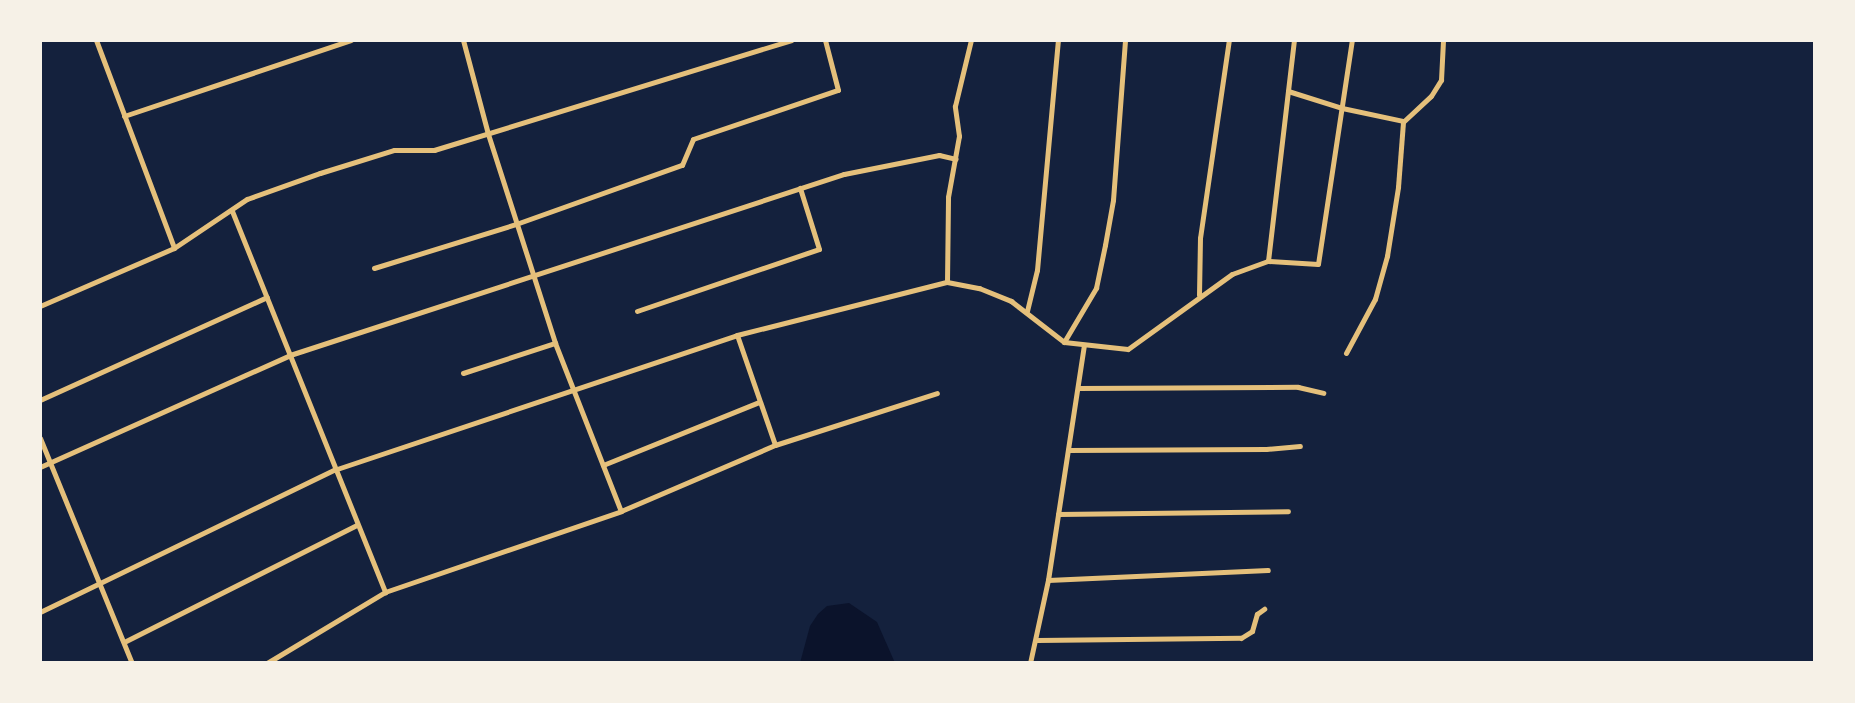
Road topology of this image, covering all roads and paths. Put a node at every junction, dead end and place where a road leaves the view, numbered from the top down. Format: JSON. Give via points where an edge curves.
{"nodes":[{"id":1,"x":96,"y":40,"type":"edge"},
{"id":2,"x":351,"y":40,"type":"edge"},
{"id":3,"x":463,"y":40,"type":"edge"},
{"id":4,"x":791,"y":40,"type":"edge"},
{"id":5,"x":825,"y":40,"type":"edge"},
{"id":6,"x":971,"y":40,"type":"edge"},
{"id":7,"x":1058,"y":40,"type":"edge"},
{"id":8,"x":1125,"y":40,"type":"edge"},
{"id":9,"x":1229,"y":40,"type":"edge"},
{"id":10,"x":1294,"y":40,"type":"edge"},
{"id":11,"x":1352,"y":40,"type":"edge"},
{"id":12,"x":1443,"y":40,"type":"edge"},
{"id":13,"x":1288,"y":91,"type":"junction"},
{"id":14,"x":1342,"y":108,"type":"junction"},
{"id":15,"x":124,"y":116,"type":"junction"},
{"id":16,"x":1403,"y":122,"type":"junction"},
{"id":17,"x":488,"y":134,"type":"junction"},
{"id":18,"x":956,"y":159,"type":"junction"},
{"id":19,"x":800,"y":188,"type":"junction"},
{"id":20,"x":232,"y":211,"type":"junction"},
{"id":21,"x":516,"y":224,"type":"junction"},
{"id":22,"x":174,"y":248,"type":"junction"},
{"id":23,"x":1268,"y":261,"type":"junction"},
{"id":24,"x":374,"y":268,"type":"dead end"},
{"id":25,"x":534,"y":277,"type":"junction"},
{"id":26,"x":947,"y":282,"type":"junction"},
{"id":27,"x":1199,"y":295,"type":"junction"},
{"id":28,"x":267,"y":297,"type":"junction"},
{"id":29,"x":40,"y":306,"type":"edge"},
{"id":30,"x":637,"y":311,"type":"dead end"},
{"id":31,"x":1027,"y":311,"type":"junction"},
{"id":32,"x":737,"y":335,"type":"junction"},
{"id":33,"x":1064,"y":342,"type":"junction"},
{"id":34,"x":555,"y":343,"type":"junction"},
{"id":35,"x":1084,"y":346,"type":"junction"},
{"id":36,"x":1346,"y":353,"type":"dead end"},
{"id":37,"x":290,"y":355,"type":"junction"},
{"id":38,"x":463,"y":373,"type":"dead end"},
{"id":39,"x":573,"y":388,"type":"junction"},
{"id":40,"x":1078,"y":388,"type":"junction"},
{"id":41,"x":937,"y":393,"type":"dead end"},
{"id":42,"x":1323,"y":393,"type":"dead end"},
{"id":43,"x":40,"y":400,"type":"edge"},
{"id":44,"x":759,"y":402,"type":"junction"},
{"id":45,"x":40,"y":438,"type":"edge"},
{"id":46,"x":775,"y":445,"type":"junction"},
{"id":47,"x":1300,"y":446,"type":"dead end"},
{"id":48,"x":1068,"y":450,"type":"junction"},
{"id":49,"x":51,"y":462,"type":"junction"},
{"id":50,"x":603,"y":465,"type":"junction"},
{"id":51,"x":40,"y":467,"type":"edge"},
{"id":52,"x":334,"y":470,"type":"junction"},
{"id":53,"x":621,"y":511,"type":"junction"},
{"id":54,"x":1288,"y":511,"type":"dead end"},
{"id":55,"x":1058,"y":514,"type":"junction"},
{"id":56,"x":357,"y":525,"type":"junction"},
{"id":57,"x":1268,"y":570,"type":"dead end"},
{"id":58,"x":1048,"y":580,"type":"junction"},
{"id":59,"x":101,"y":583,"type":"junction"},
{"id":60,"x":385,"y":592,"type":"junction"},
{"id":61,"x":1264,"y":609,"type":"dead end"},
{"id":62,"x":40,"y":612,"type":"edge"},
{"id":63,"x":1037,"y":640,"type":"junction"},
{"id":64,"x":124,"y":642,"type":"junction"},
{"id":65,"x":132,"y":663,"type":"edge"},
{"id":66,"x":267,"y":663,"type":"edge"},
{"id":67,"x":1030,"y":663,"type":"edge"}],
"edges":[{"from":1,"to":15,"type":"street"},
{"from":2,"to":15,"type":"street"},
{"from":3,"to":17,"type":"street"},
{"from":4,"to":17,"type":"street"},
{"from":5,"to":21,"type":"street","via":[[838,90],[693,139],[682,165]]},
{"from":6,"to":18,"type":"street","via":[[957,91]]},
{"from":7,"to":31,"type":"street","via":[[1037,270]]},
{"from":8,"to":33,"type":"street","via":[[1105,245],[1096,288]]},
{"from":9,"to":27,"type":"street","via":[[1200,238]]},
{"from":10,"to":13,"type":"street"},
{"from":11,"to":14,"type":"street"},
{"from":12,"to":16,"type":"street","via":[[1441,80]]},
{"from":13,"to":14,"type":"street"},
{"from":13,"to":23,"type":"street"},
{"from":14,"to":16,"type":"street"},
{"from":14,"to":23,"type":"street","via":[[1318,264]]},
{"from":15,"to":22,"type":"street"},
{"from":16,"to":36,"type":"street","via":[[1387,256],[1375,299]]},
{"from":17,"to":20,"type":"street","via":[[434,150],[394,150],[247,199]]},
{"from":17,"to":21,"type":"street"},
{"from":18,"to":19,"type":"street","via":[[939,155],[887,163]]},
{"from":18,"to":26,"type":"street","via":[[948,197]]},
{"from":19,"to":25,"type":"street"},
{"from":19,"to":30,"type":"street","via":[[819,249]]},
{"from":20,"to":22,"type":"street"},
{"from":20,"to":28,"type":"street"},
{"from":21,"to":24,"type":"street"},
{"from":21,"to":25,"type":"street"},
{"from":22,"to":29,"type":"street"},
{"from":23,"to":27,"type":"street","via":[[1232,274]]},
{"from":25,"to":34,"type":"street"},
{"from":25,"to":37,"type":"street"},
{"from":26,"to":31,"type":"street","via":[[998,295]]},
{"from":26,"to":32,"type":"street"},
{"from":27,"to":35,"type":"street","via":[[1128,349]]},
{"from":28,"to":37,"type":"street"},
{"from":28,"to":43,"type":"street"},
{"from":31,"to":33,"type":"street"},
{"from":32,"to":39,"type":"street"},
{"from":32,"to":44,"type":"street"},
{"from":33,"to":35,"type":"street"},
{"from":34,"to":38,"type":"street"},
{"from":34,"to":39,"type":"street"},
{"from":35,"to":40,"type":"street"},
{"from":37,"to":49,"type":"street"},
{"from":37,"to":52,"type":"street"},
{"from":39,"to":50,"type":"street"},
{"from":39,"to":52,"type":"street"},
{"from":40,"to":42,"type":"street","via":[[1298,387]]},
{"from":40,"to":48,"type":"street"},
{"from":41,"to":46,"type":"street"},
{"from":44,"to":46,"type":"street"},
{"from":44,"to":50,"type":"street"},
{"from":45,"to":49,"type":"street"},
{"from":46,"to":53,"type":"street"},
{"from":47,"to":48,"type":"street"},
{"from":48,"to":55,"type":"street"},
{"from":49,"to":51,"type":"street"},
{"from":49,"to":59,"type":"street"},
{"from":50,"to":53,"type":"street"},
{"from":52,"to":56,"type":"street"},
{"from":52,"to":59,"type":"street"},
{"from":53,"to":60,"type":"street"},
{"from":54,"to":55,"type":"street"},
{"from":55,"to":58,"type":"street"},
{"from":56,"to":60,"type":"street"},
{"from":56,"to":64,"type":"street"},
{"from":57,"to":58,"type":"street"},
{"from":58,"to":63,"type":"street"},
{"from":59,"to":62,"type":"street"},
{"from":59,"to":64,"type":"street"},
{"from":60,"to":66,"type":"street"},
{"from":61,"to":63,"type":"street","via":[[1252,631],[1241,638]]},
{"from":63,"to":67,"type":"street"},
{"from":64,"to":65,"type":"street"}]}
